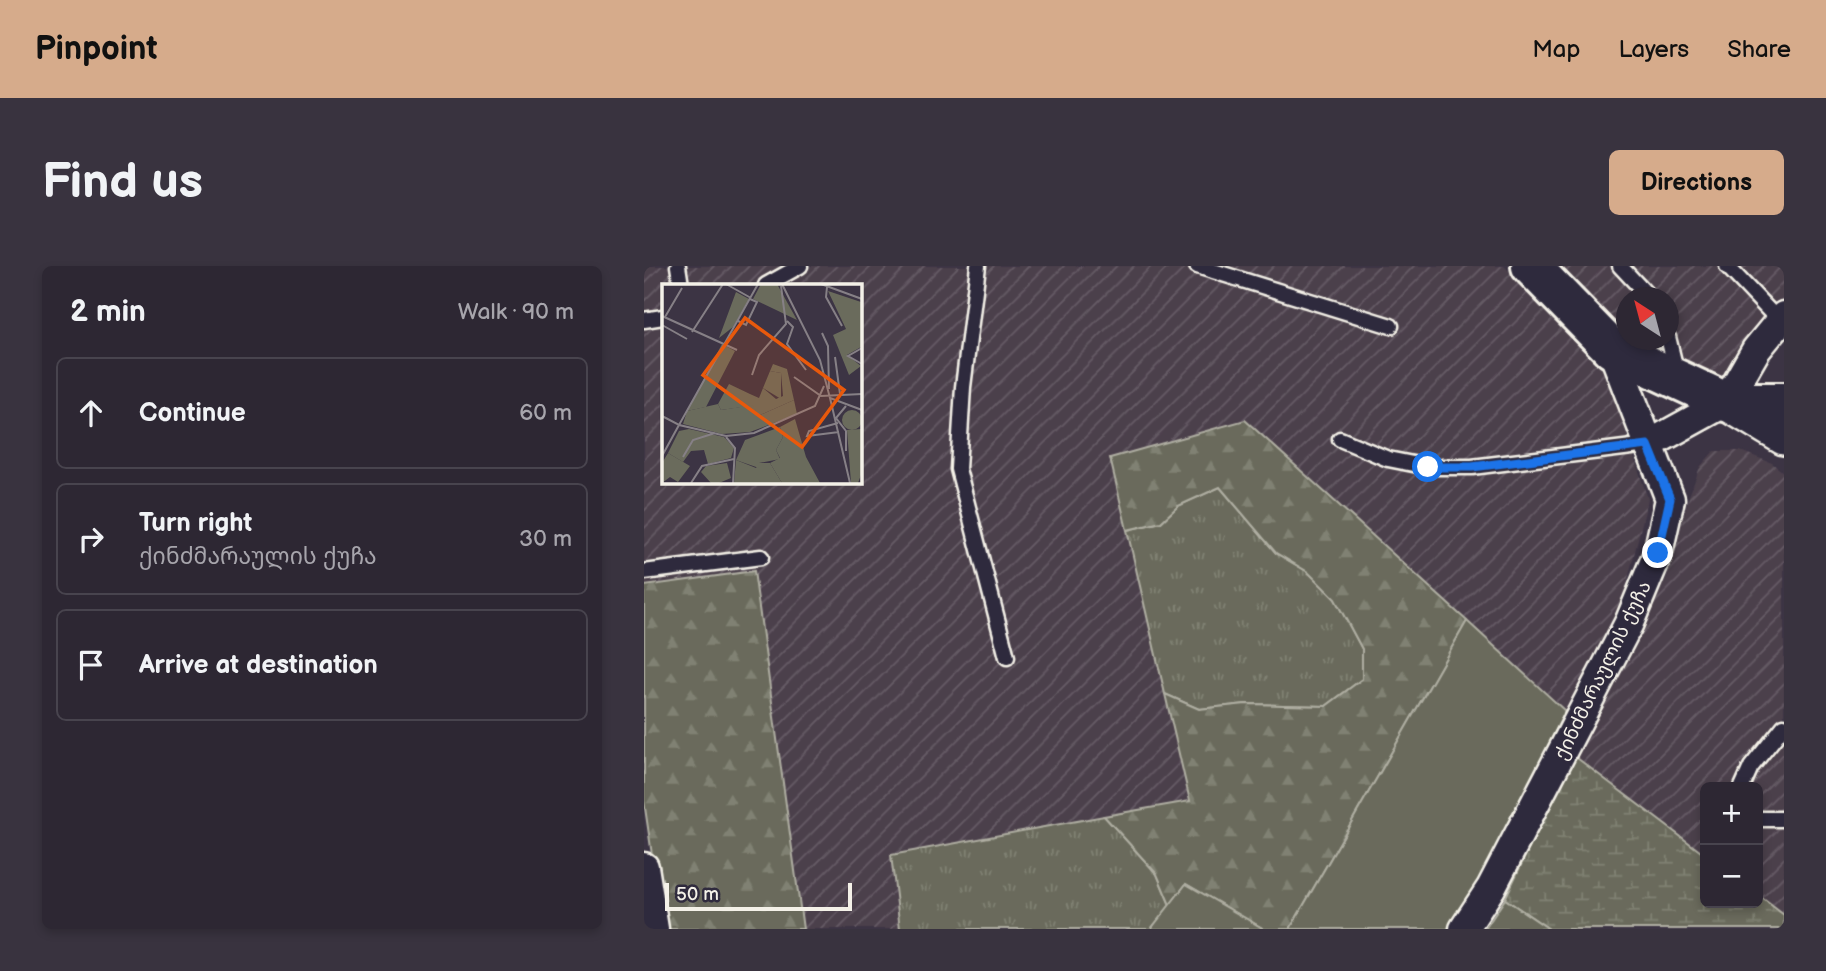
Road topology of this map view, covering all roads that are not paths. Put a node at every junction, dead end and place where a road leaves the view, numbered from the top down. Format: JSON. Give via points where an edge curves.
{"nodes":[{"id":1,"x":678,"y":266,"type":"edge"},
{"id":2,"x":800,"y":266,"type":"edge"},
{"id":3,"x":978,"y":266,"type":"edge"},
{"id":4,"x":1197,"y":266,"type":"edge"},
{"id":5,"x":1531,"y":266,"type":"edge"},
{"id":6,"x":1619,"y":266,"type":"edge"},
{"id":7,"x":1727,"y":266,"type":"edge"},
{"id":8,"x":681,"y":284,"type":"edge"},
{"id":9,"x":768,"y":284,"type":"edge"},
{"id":10,"x":1639,"y":287,"type":"edge"},
{"id":11,"x":662,"y":317,"type":"edge"},
{"id":12,"x":1781,"y":318,"type":"edge"},
{"id":13,"x":644,"y":320,"type":"edge"},
{"id":14,"x":1391,"y":326,"type":"dead end"},
{"id":15,"x":1612,"y":349,"type":"junction"},
{"id":16,"x":1671,"y":350,"type":"edge"},
{"id":17,"x":1679,"y":382,"type":"junction"},
{"id":18,"x":1726,"y":402,"type":"junction"},
{"id":19,"x":1784,"y":402,"type":"edge"},
{"id":20,"x":1784,"y":437,"type":"edge"},
{"id":21,"x":1340,"y":439,"type":"dead end"},
{"id":22,"x":1648,"y":445,"type":"junction"},
{"id":23,"x":761,"y":557,"type":"dead end"},
{"id":24,"x":644,"y":572,"type":"edge"},
{"id":25,"x":1007,"y":657,"type":"dead end"},
{"id":26,"x":1784,"y":726,"type":"edge"},
{"id":27,"x":1744,"y":782,"type":"edge"},
{"id":28,"x":1763,"y":819,"type":"edge"},
{"id":29,"x":1784,"y":820,"type":"edge"},
{"id":30,"x":644,"y":867,"type":"edge"},
{"id":31,"x":654,"y":929,"type":"edge"},
{"id":32,"x":1464,"y":929,"type":"edge"}],
"edges":[{"from":1,"to":8,"type":"lane"},
{"from":2,"to":9,"type":"lane"},
{"from":3,"to":25,"type":"lane","via":[[958,469]]},
{"from":4,"to":14,"type":"lane"},
{"from":5,"to":15,"type":"main road","name":"ქინძმარაულის ქუჩა"},
{"from":6,"to":10,"type":"lane"},
{"from":7,"to":12,"type":"lane"},
{"from":11,"to":13,"type":"lane"},
{"from":12,"to":18,"type":"street"},
{"from":15,"to":17,"type":"main road"},
{"from":15,"to":22,"type":"street","name":"ქინძმარაულის ქუჩა"},
{"from":16,"to":17,"type":"lane"},
{"from":17,"to":18,"type":"main road"},
{"from":18,"to":19,"type":"main road"},
{"from":18,"to":20,"type":"street"},
{"from":18,"to":22,"type":"street"},
{"from":21,"to":22,"type":"lane","via":[[1388,459],[1428,467],[1472,467]]},
{"from":22,"to":32,"type":"street","name":"ქინძმარაულის ქუჩა","via":[[1670,499],[1658,553],[1629,623],[1491,888]]},
{"from":23,"to":24,"type":"lane"},
{"from":26,"to":27,"type":"lane","via":[[1751,766]]},
{"from":28,"to":29,"type":"lane"},
{"from":30,"to":31,"type":"street"}]}
